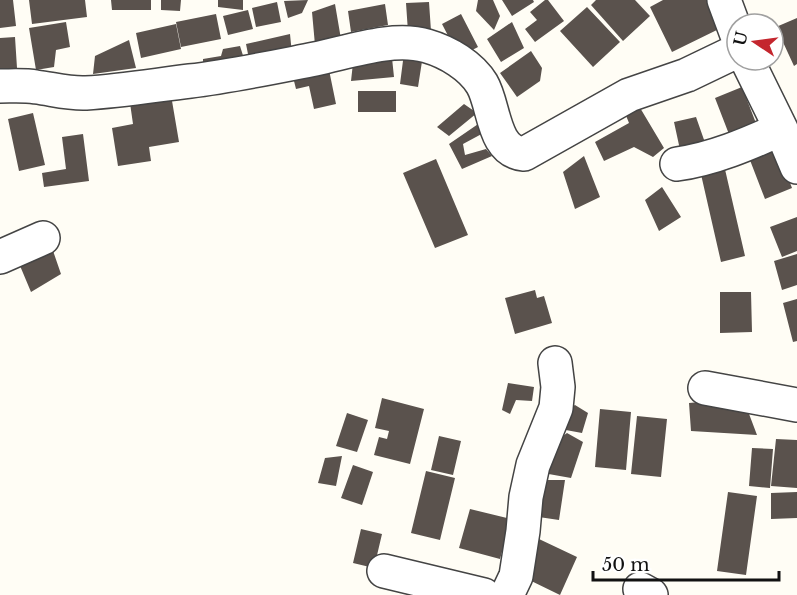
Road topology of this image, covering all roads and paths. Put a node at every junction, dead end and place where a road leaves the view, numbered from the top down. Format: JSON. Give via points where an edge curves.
{"nodes":[{"id":1,"x":725,"y":57,"type":"edge"},
{"id":2,"x":753,"y":72,"type":"edge"},
{"id":3,"x":0,"y":86,"type":"edge"},
{"id":4,"x":781,"y":129,"type":"junction"},
{"id":5,"x":677,"y":164,"type":"dead end"},
{"id":6,"x":797,"y":167,"type":"edge"},
{"id":7,"x":43,"y":238,"type":"dead end"},
{"id":8,"x":0,"y":257,"type":"edge"},
{"id":9,"x":555,"y":363,"type":"dead end"},
{"id":10,"x":705,"y":388,"type":"dead end"},
{"id":11,"x":797,"y":405,"type":"edge"},
{"id":12,"x":384,"y":571,"type":"dead end"},
{"id":13,"x":484,"y":595,"type":"edge"},
{"id":14,"x":507,"y":595,"type":"edge"}],
"edges":[{"from":1,"to":3,"type":"street","via":[[629,95],[524,154],[507,148],[475,74],[427,46],[372,45],[222,76],[84,93]]},
{"from":2,"to":4,"type":"street"},
{"from":4,"to":5,"type":"street","via":[[697,162]]},
{"from":4,"to":6,"type":"street"},
{"from":7,"to":8,"type":"street"},
{"from":9,"to":14,"type":"street","via":[[556,408],[532,465],[516,576]]},
{"from":10,"to":11,"type":"street"},
{"from":12,"to":13,"type":"street"}]}
